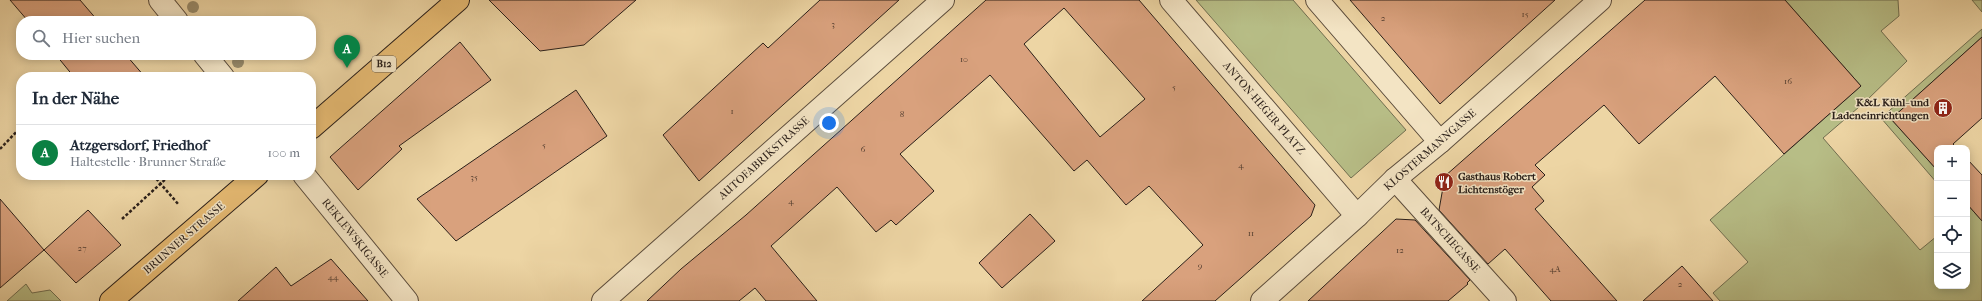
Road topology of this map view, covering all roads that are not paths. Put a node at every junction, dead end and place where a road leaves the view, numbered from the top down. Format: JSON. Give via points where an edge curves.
{"nodes":[{"id":1,"x":160,"y":0,"type":"edge"},
{"id":2,"x":458,"y":0,"type":"edge"},
{"id":3,"x":943,"y":0,"type":"edge"},
{"id":4,"x":1171,"y":0,"type":"edge"},
{"id":5,"x":1317,"y":0,"type":"edge"},
{"id":6,"x":1600,"y":0,"type":"edge"},
{"id":7,"x":173,"y":16,"type":"edge"},
{"id":8,"x":209,"y":60,"type":"edge"},
{"id":9,"x":219,"y":72,"type":"edge"},
{"id":10,"x":316,"y":124,"type":"edge"},
{"id":11,"x":1440,"y":142,"type":"junction"},
{"id":12,"x":1395,"y":178,"type":"junction"},
{"id":13,"x":250,"y":180,"type":"edge"},
{"id":14,"x":308,"y":180,"type":"edge"},
{"id":15,"x":1358,"y":216,"type":"junction"},
{"id":16,"x":111,"y":301,"type":"edge"},
{"id":17,"x":407,"y":301,"type":"edge"},
{"id":18,"x":603,"y":301,"type":"edge"},
{"id":19,"x":1262,"y":301,"type":"edge"},
{"id":20,"x":1505,"y":301,"type":"edge"}],
"edges":[{"from":1,"to":7,"type":"street"},
{"from":2,"to":10,"type":"main road","number":"B12"},
{"from":3,"to":18,"type":"street","name":"AUTOFABRIKSTRASSE"},
{"from":4,"to":15,"type":"street","name":"ANTON-HEGER-PLATZ"},
{"from":5,"to":11,"type":"street"},
{"from":6,"to":11,"type":"street","name":"KLOSTERMANNGASSE"},
{"from":8,"to":9,"type":"street"},
{"from":11,"to":12,"type":"street","name":"KLOSTERMANNGASSE"},
{"from":12,"to":15,"type":"street","name":"KLOSTERMANNGASSE"},
{"from":12,"to":20,"type":"street","name":"BATSCHEGASSE"},
{"from":13,"to":16,"type":"main road","name":"BRUNNER STRASSE"},
{"from":14,"to":17,"type":"street","name":"REKLEWSKIGASSE"},
{"from":15,"to":19,"type":"street","name":"KLOSTERMANNGASSE"}]}
